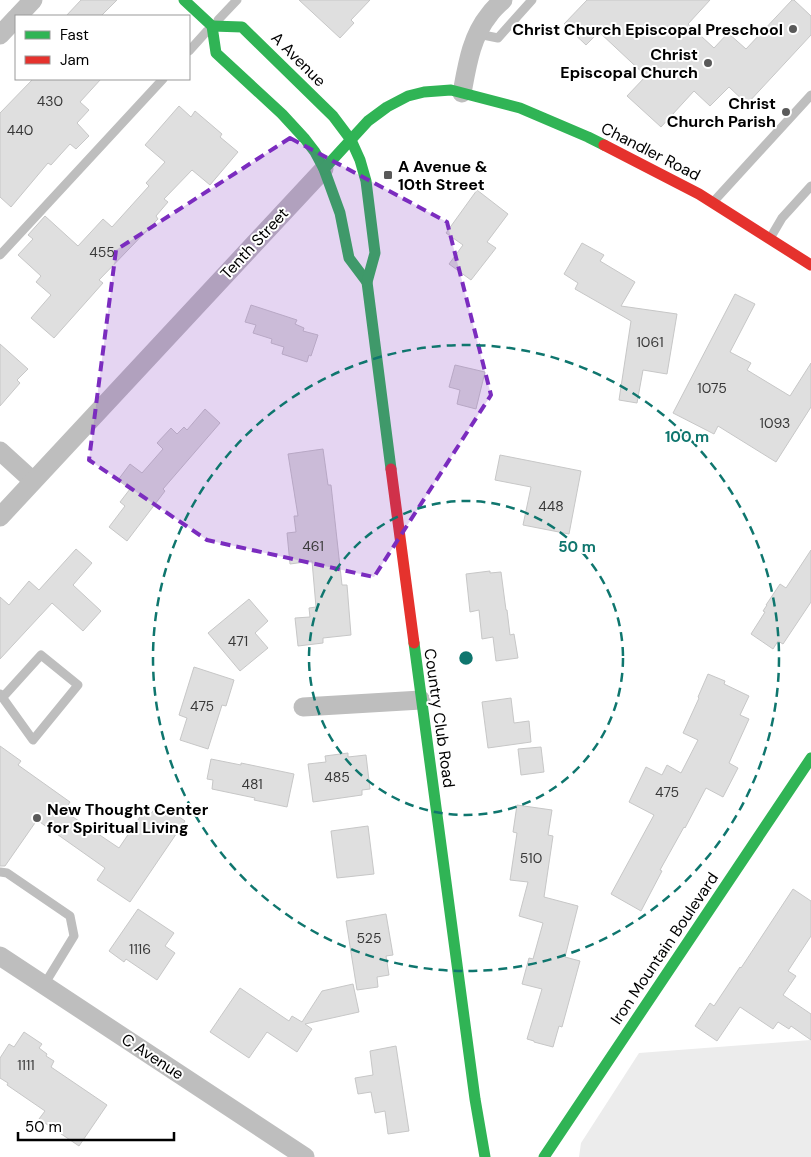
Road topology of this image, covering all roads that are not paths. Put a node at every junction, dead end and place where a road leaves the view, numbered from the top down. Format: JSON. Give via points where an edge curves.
{"nodes":[{"id":1,"x":33,"y":0,"type":"edge"},
{"id":2,"x":184,"y":0,"type":"edge"},
{"id":3,"x":237,"y":0,"type":"edge"},
{"id":4,"x":503,"y":0,"type":"edge"},
{"id":5,"x":532,"y":0,"type":"edge"},
{"id":6,"x":19,"y":15,"type":"edge"},
{"id":7,"x":15,"y":19,"type":"edge"},
{"id":8,"x":212,"y":26,"type":"junction"},
{"id":9,"x":478,"y":34,"type":"junction"},
{"id":10,"x":0,"y":36,"type":"edge"},
{"id":11,"x":190,"y":51,"type":"edge"},
{"id":12,"x":162,"y":80,"type":"edge"},
{"id":13,"x":462,"y":93,"type":"junction"},
{"id":14,"x":811,"y":95,"type":"edge"},
{"id":15,"x":351,"y":140,"type":"junction"},
{"id":16,"x":324,"y":169,"type":"junction"},
{"id":17,"x":811,"y":186,"type":"edge"},
{"id":18,"x":714,"y":202,"type":"junction"},
{"id":19,"x":770,"y":238,"type":"junction"},
{"id":20,"x":0,"y":254,"type":"edge"},
{"id":21,"x":811,"y":265,"type":"edge"},
{"id":22,"x":367,"y":282,"type":"junction"},
{"id":23,"x":0,"y":451,"type":"edge"},
{"id":24,"x":33,"y":481,"type":"junction"},
{"id":25,"x":0,"y":517,"type":"edge"},
{"id":26,"x":2,"y":695,"type":"edge"},
{"id":27,"x":421,"y":700,"type":"junction"},
{"id":28,"x":303,"y":707,"type":"dead end"},
{"id":29,"x":811,"y":758,"type":"edge"},
{"id":30,"x":0,"y":872,"type":"edge"},
{"id":31,"x":0,"y":956,"type":"edge"},
{"id":32,"x":44,"y":985,"type":"junction"},
{"id":33,"x":305,"y":1157,"type":"edge"},
{"id":34,"x":485,"y":1157,"type":"edge"},
{"id":35,"x":544,"y":1157,"type":"edge"}],
"edges":[{"from":1,"to":6,"type":"street"},
{"from":2,"to":8,"type":"main road"},
{"from":3,"to":8,"type":"lane"},
{"from":4,"to":9,"type":"street","via":[[488,15]]},
{"from":5,"to":9,"type":"lane","via":[[498,38]]},
{"from":7,"to":10,"type":"street"},
{"from":8,"to":11,"type":"lane"},
{"from":8,"to":15,"type":"main road","name":"A Avenue","via":[[242,27],[333,116]]},
{"from":8,"to":16,"type":"main road","via":[[216,53],[306,139]]},
{"from":9,"to":13,"type":"street"},
{"from":12,"to":20,"type":"lane"},
{"from":13,"to":15,"type":"main road","name":"Tenth Street","via":[[437,90],[408,96],[371,119]]},
{"from":13,"to":18,"type":"main road","name":"Chandler Road","via":[[520,108],[588,137]]},
{"from":14,"to":18,"type":"lane"},
{"from":15,"to":16,"type":"main road","name":"Tenth Street"},
{"from":15,"to":22,"type":"main road","name":"Country Club Road","via":[[366,181],[375,253]]},
{"from":16,"to":22,"type":"main road","name":"Country Club Road","via":[[340,213],[349,258]]},
{"from":16,"to":24,"type":"street","name":"Tenth Street"},
{"from":17,"to":19,"type":"lane","via":[[782,218]]},
{"from":18,"to":19,"type":"main road","name":"Chandler Road"},
{"from":19,"to":21,"type":"main road","name":"Chandler Road"},
{"from":22,"to":27,"type":"main road","name":"Country Club Road"},
{"from":23,"to":24,"type":"street"},
{"from":24,"to":25,"type":"street","name":"Tenth Street"},
{"from":26,"to":26,"type":"lane","via":[[33,740],[78,685],[41,655]]},
{"from":27,"to":28,"type":"street"},
{"from":27,"to":34,"type":"main road","name":"Country Club Road"},
{"from":29,"to":35,"type":"main road","name":"Iron Mountain Boulevard"},
{"from":30,"to":32,"type":"lane","via":[[8,873],[70,916],[74,936]]},
{"from":31,"to":32,"type":"street","name":"C Avenue"},
{"from":32,"to":33,"type":"street","name":"C Avenue"}]}
